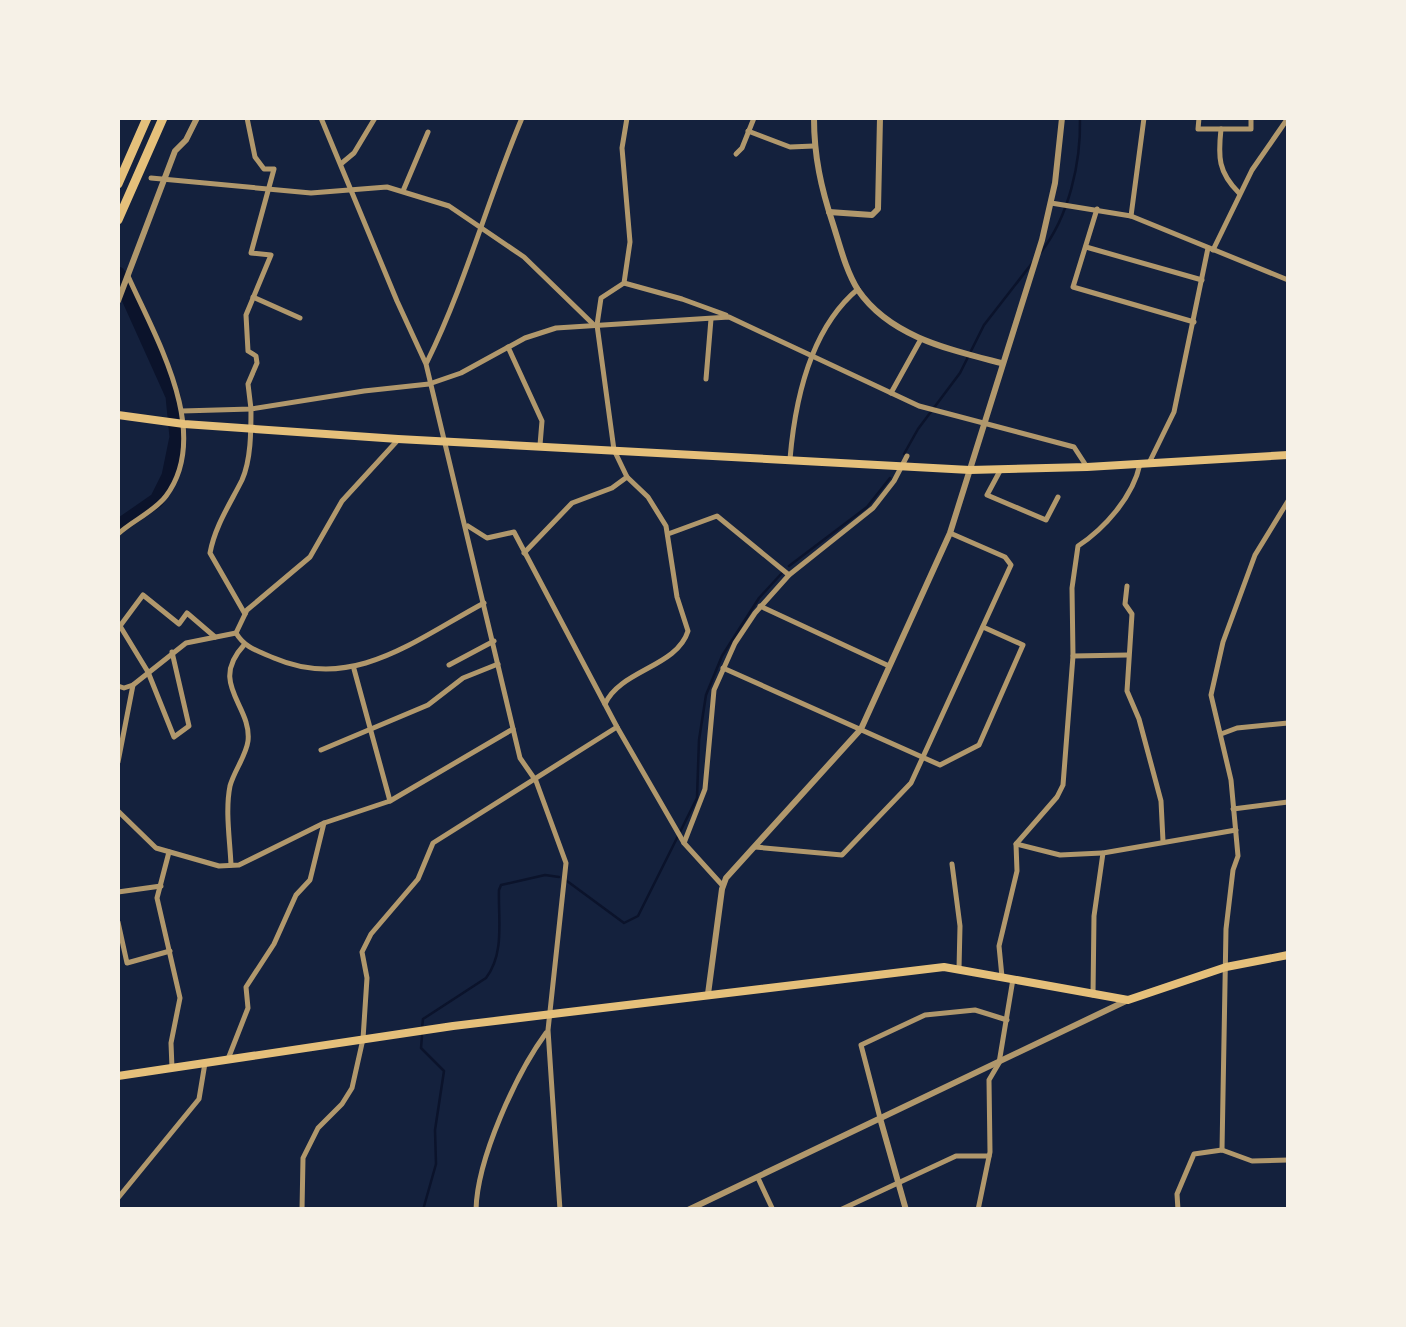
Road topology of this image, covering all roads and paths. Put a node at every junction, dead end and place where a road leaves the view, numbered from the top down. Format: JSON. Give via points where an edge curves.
{"nodes":[{"id":1,"x":147,"y":118,"type":"edge"},
{"id":2,"x":163,"y":118,"type":"edge"},
{"id":3,"x":197,"y":118,"type":"edge"},
{"id":4,"x":248,"y":118,"type":"edge"},
{"id":5,"x":321,"y":118,"type":"edge"},
{"id":6,"x":375,"y":118,"type":"edge"},
{"id":7,"x":522,"y":118,"type":"edge"},
{"id":8,"x":628,"y":118,"type":"edge"},
{"id":9,"x":754,"y":118,"type":"edge"},
{"id":10,"x":814,"y":118,"type":"edge"},
{"id":11,"x":880,"y":118,"type":"edge"},
{"id":12,"x":1062,"y":118,"type":"edge"},
{"id":13,"x":1144,"y":118,"type":"edge"},
{"id":14,"x":1199,"y":118,"type":"edge"},
{"id":15,"x":1251,"y":118,"type":"edge"},
{"id":16,"x":1288,"y":118,"type":"edge"},
{"id":17,"x":1221,"y":129,"type":"junction"},
{"id":18,"x":748,"y":130,"type":"junction"},
{"id":19,"x":428,"y":132,"type":"dead end"},
{"id":20,"x":814,"y":146,"type":"junction"},
{"id":21,"x":736,"y":154,"type":"dead end"},
{"id":22,"x":342,"y":164,"type":"junction"},
{"id":23,"x":151,"y":178,"type":"dead end"},
{"id":24,"x":164,"y":181,"type":"junction"},
{"id":25,"x":118,"y":184,"type":"edge"},
{"id":26,"x":266,"y":189,"type":"junction"},
{"id":27,"x":352,"y":190,"type":"junction"},
{"id":28,"x":402,"y":191,"type":"junction"},
{"id":29,"x":1240,"y":194,"type":"junction"},
{"id":30,"x":1051,"y":203,"type":"junction"},
{"id":31,"x":1097,"y":209,"type":"junction"},
{"id":32,"x":828,"y":212,"type":"junction"},
{"id":33,"x":1130,"y":216,"type":"junction"},
{"id":34,"x":118,"y":220,"type":"edge"},
{"id":35,"x":479,"y":228,"type":"junction"},
{"id":36,"x":1086,"y":248,"type":"junction"},
{"id":37,"x":1210,"y":249,"type":"junction"},
{"id":38,"x":128,"y":275,"type":"junction"},
{"id":39,"x":1202,"y":280,"type":"junction"},
{"id":40,"x":1288,"y":280,"type":"edge"},
{"id":41,"x":624,"y":283,"type":"junction"},
{"id":42,"x":858,"y":289,"type":"junction"},
{"id":43,"x":119,"y":297,"type":"edge"},
{"id":44,"x":254,"y":297,"type":"junction"},
{"id":45,"x":729,"y":317,"type":"junction"},
{"id":46,"x":300,"y":318,"type":"dead end"},
{"id":47,"x":711,"y":319,"type":"junction"},
{"id":48,"x":1194,"y":322,"type":"junction"},
{"id":49,"x":596,"y":325,"type":"junction"},
{"id":50,"x":920,"y":339,"type":"junction"},
{"id":51,"x":508,"y":347,"type":"junction"},
{"id":52,"x":813,"y":356,"type":"junction"},
{"id":53,"x":1001,"y":363,"type":"junction"},
{"id":54,"x":426,"y":364,"type":"junction"},
{"id":55,"x":706,"y":378,"type":"dead end"},
{"id":56,"x":429,"y":384,"type":"junction"},
{"id":57,"x":891,"y":393,"type":"junction"},
{"id":58,"x":251,"y":410,"type":"junction"},
{"id":59,"x":182,"y":411,"type":"junction"},
{"id":60,"x":118,"y":415,"type":"edge"},
{"id":61,"x":184,"y":424,"type":"junction"},
{"id":62,"x":984,"y":424,"type":"junction"},
{"id":63,"x":252,"y":430,"type":"junction"},
{"id":64,"x":398,"y":439,"type":"junction"},
{"id":65,"x":443,"y":441,"type":"junction"},
{"id":66,"x":540,"y":445,"type":"junction"},
{"id":67,"x":614,"y":450,"type":"junction"},
{"id":68,"x":1288,"y":455,"type":"edge"},
{"id":69,"x":790,"y":459,"type":"junction"},
{"id":70,"x":904,"y":460,"type":"junction"},
{"id":71,"x":1145,"y":464,"type":"junction"},
{"id":72,"x":1087,"y":467,"type":"junction"},
{"id":73,"x":1001,"y":469,"type":"junction"},
{"id":74,"x":970,"y":470,"type":"junction"},
{"id":75,"x":627,"y":477,"type":"junction"},
{"id":76,"x":1058,"y":497,"type":"dead end"},
{"id":77,"x":1288,"y":501,"type":"edge"},
{"id":78,"x":465,"y":524,"type":"junction"},
{"id":79,"x":950,"y":533,"type":"junction"},
{"id":80,"x":118,"y":534,"type":"edge"},
{"id":81,"x":668,"y":534,"type":"junction"},
{"id":82,"x":524,"y":553,"type":"junction"},
{"id":83,"x":789,"y":575,"type":"junction"},
{"id":84,"x":1127,"y":586,"type":"dead end"},
{"id":85,"x":484,"y":604,"type":"junction"},
{"id":86,"x":760,"y":606,"type":"junction"},
{"id":87,"x":245,"y":614,"type":"junction"},
{"id":88,"x":983,"y":627,"type":"junction"},
{"id":89,"x":236,"y":633,"type":"junction"},
{"id":90,"x":215,"y":637,"type":"junction"},
{"id":91,"x":494,"y":641,"type":"junction"},
{"id":92,"x":244,"y":645,"type":"junction"},
{"id":93,"x":172,"y":652,"type":"junction"},
{"id":94,"x":1128,"y":655,"type":"junction"},
{"id":95,"x":1073,"y":656,"type":"junction"},
{"id":96,"x":498,"y":664,"type":"junction"},
{"id":97,"x":449,"y":665,"type":"dead end"},
{"id":98,"x":890,"y":667,"type":"junction"},
{"id":99,"x":723,"y":668,"type":"junction"},
{"id":100,"x":354,"y":669,"type":"junction"},
{"id":101,"x":148,"y":672,"type":"junction"},
{"id":102,"x":133,"y":685,"type":"junction"},
{"id":103,"x":118,"y":686,"type":"edge"},
{"id":104,"x":605,"y":704,"type":"junction"},
{"id":105,"x":1288,"y":723,"type":"edge"},
{"id":106,"x":617,"y":727,"type":"junction"},
{"id":107,"x":371,"y":728,"type":"junction"},
{"id":108,"x":513,"y":729,"type":"junction"},
{"id":109,"x":861,"y":729,"type":"junction"},
{"id":110,"x":1221,"y":734,"type":"junction"},
{"id":111,"x":321,"y":750,"type":"dead end"},
{"id":112,"x":924,"y":758,"type":"junction"},
{"id":113,"x":118,"y":762,"type":"edge"},
{"id":114,"x":536,"y":781,"type":"junction"},
{"id":115,"x":390,"y":800,"type":"junction"},
{"id":116,"x":1288,"y":802,"type":"edge"},
{"id":117,"x":1233,"y":809,"type":"junction"},
{"id":118,"x":118,"y":812,"type":"edge"},
{"id":119,"x":324,"y":823,"type":"junction"},
{"id":120,"x":1236,"y":830,"type":"junction"},
{"id":121,"x":683,"y":841,"type":"junction"},
{"id":122,"x":1163,"y":841,"type":"junction"},
{"id":123,"x":1016,"y":844,"type":"junction"},
{"id":124,"x":756,"y":847,"type":"junction"},
{"id":125,"x":169,"y":852,"type":"junction"},
{"id":126,"x":1103,"y":853,"type":"junction"},
{"id":127,"x":952,"y":864,"type":"dead end"},
{"id":128,"x":231,"y":865,"type":"junction"},
{"id":129,"x":160,"y":886,"type":"junction"},
{"id":130,"x":723,"y":886,"type":"junction"},
{"id":131,"x":118,"y":892,"type":"edge"},
{"id":132,"x":118,"y":922,"type":"edge"},
{"id":133,"x":170,"y":952,"type":"junction"},
{"id":134,"x":1288,"y":956,"type":"edge"},
{"id":135,"x":1226,"y":967,"type":"junction"},
{"id":136,"x":958,"y":969,"type":"junction"},
{"id":137,"x":1002,"y":977,"type":"junction"},
{"id":138,"x":1013,"y":979,"type":"junction"},
{"id":139,"x":708,"y":994,"type":"junction"},
{"id":140,"x":1093,"y":994,"type":"junction"},
{"id":141,"x":1128,"y":1000,"type":"junction"},
{"id":142,"x":549,"y":1014,"type":"junction"},
{"id":143,"x":1007,"y":1020,"type":"junction"},
{"id":144,"x":548,"y":1030,"type":"junction"},
{"id":145,"x":363,"y":1039,"type":"junction"},
{"id":146,"x":228,"y":1059,"type":"junction"},
{"id":147,"x":205,"y":1063,"type":"junction"},
{"id":148,"x":1000,"y":1064,"type":"junction"},
{"id":149,"x":172,"y":1068,"type":"junction"},
{"id":150,"x":118,"y":1076,"type":"edge"},
{"id":151,"x":880,"y":1118,"type":"junction"},
{"id":152,"x":1222,"y":1150,"type":"junction"},
{"id":153,"x":989,"y":1156,"type":"junction"},
{"id":154,"x":1288,"y":1160,"type":"edge"},
{"id":155,"x":758,"y":1178,"type":"junction"},
{"id":156,"x":898,"y":1183,"type":"junction"},
{"id":157,"x":118,"y":1198,"type":"edge"},
{"id":158,"x":302,"y":1210,"type":"edge"},
{"id":159,"x":476,"y":1210,"type":"edge"},
{"id":160,"x":560,"y":1210,"type":"edge"},
{"id":161,"x":688,"y":1210,"type":"edge"},
{"id":162,"x":773,"y":1210,"type":"edge"},
{"id":163,"x":840,"y":1210,"type":"edge"},
{"id":164,"x":906,"y":1210,"type":"edge"},
{"id":165,"x":978,"y":1210,"type":"edge"},
{"id":166,"x":1178,"y":1210,"type":"edge"}],
"edges":[{"from":1,"to":25,"type":"highway"},
{"from":2,"to":34,"type":"highway"},
{"from":3,"to":24,"type":"street"},
{"from":4,"to":26,"type":"street","via":[[256,157],[264,169],[274,169]]},
{"from":5,"to":22,"type":"street"},
{"from":6,"to":22,"type":"street"},
{"from":7,"to":35,"type":"street"},
{"from":8,"to":41,"type":"street","via":[[622,148],[630,242]]},
{"from":9,"to":18,"type":"street"},
{"from":10,"to":20,"type":"street"},
{"from":11,"to":32,"type":"street","via":[[878,208],[872,215]]},
{"from":12,"to":30,"type":"street"},
{"from":13,"to":33,"type":"street"},
{"from":14,"to":17,"type":"street","via":[[1198,128]]},
{"from":15,"to":17,"type":"street","via":[[1251,129]]},
{"from":16,"to":29,"type":"street"},
{"from":17,"to":29,"type":"street","via":[[1221,171]]},
{"from":18,"to":20,"type":"street","via":[[790,147]]},
{"from":18,"to":21,"type":"street"},
{"from":19,"to":28,"type":"street"},
{"from":20,"to":32,"type":"street"},
{"from":22,"to":27,"type":"street"},
{"from":23,"to":24,"type":"street"},
{"from":24,"to":26,"type":"street"},
{"from":24,"to":38,"type":"street"},
{"from":26,"to":27,"type":"street"},
{"from":26,"to":44,"type":"street","via":[[252,253],[271,255]]},
{"from":27,"to":28,"type":"street"},
{"from":27,"to":54,"type":"street"},
{"from":28,"to":35,"type":"street","via":[[449,206]]},
{"from":29,"to":37,"type":"street"},
{"from":30,"to":31,"type":"street"},
{"from":30,"to":53,"type":"street"},
{"from":31,"to":33,"type":"street"},
{"from":31,"to":36,"type":"street"},
{"from":32,"to":42,"type":"street"},
{"from":33,"to":37,"type":"street"},
{"from":35,"to":49,"type":"street","via":[[524,258]]},
{"from":35,"to":54,"type":"street"},
{"from":36,"to":39,"type":"street"},
{"from":36,"to":48,"type":"street","via":[[1074,288]]},
{"from":37,"to":39,"type":"street"},
{"from":37,"to":40,"type":"street"},
{"from":38,"to":43,"type":"street"},
{"from":38,"to":59,"type":"street"},
{"from":39,"to":48,"type":"street"},
{"from":41,"to":45,"type":"street"},
{"from":41,"to":49,"type":"street","via":[[601,298]]},
{"from":42,"to":50,"type":"street"},
{"from":42,"to":52,"type":"street","via":[[834,311]]},
{"from":44,"to":46,"type":"street"},
{"from":44,"to":58,"type":"street","via":[[246,315],[248,352],[257,363],[248,384]]},
{"from":45,"to":47,"type":"street"},
{"from":45,"to":52,"type":"street"},
{"from":47,"to":49,"type":"street"},
{"from":47,"to":55,"type":"street"},
{"from":48,"to":71,"type":"street","via":[[1174,412]]},
{"from":49,"to":51,"type":"street","via":[[556,328]]},
{"from":49,"to":67,"type":"street"},
{"from":50,"to":53,"type":"street"},
{"from":50,"to":57,"type":"street"},
{"from":51,"to":56,"type":"street"},
{"from":51,"to":66,"type":"street","via":[[542,421]]},
{"from":52,"to":57,"type":"street"},
{"from":52,"to":69,"type":"street","via":[[799,390]]},
{"from":53,"to":62,"type":"street"},
{"from":54,"to":56,"type":"street"},
{"from":56,"to":58,"type":"street"},
{"from":56,"to":65,"type":"street"},
{"from":57,"to":62,"type":"street"},
{"from":58,"to":59,"type":"street"},
{"from":58,"to":63,"type":"street"},
{"from":59,"to":61,"type":"street"},
{"from":60,"to":61,"type":"main road"},
{"from":61,"to":63,"type":"main road"},
{"from":61,"to":80,"type":"street","via":[[181,464],[165,499]]},
{"from":62,"to":72,"type":"street","via":[[1074,446]]},
{"from":62,"to":74,"type":"street"},
{"from":63,"to":64,"type":"main road"},
{"from":63,"to":87,"type":"street","via":[[243,478],[210,553]]},
{"from":64,"to":65,"type":"main road"},
{"from":64,"to":87,"type":"street","via":[[342,501],[310,557]]},
{"from":65,"to":66,"type":"main road"},
{"from":65,"to":78,"type":"street"},
{"from":66,"to":67,"type":"main road"},
{"from":67,"to":69,"type":"main road"},
{"from":67,"to":75,"type":"street"},
{"from":68,"to":71,"type":"main road"},
{"from":69,"to":70,"type":"main road"},
{"from":70,"to":74,"type":"main road"},
{"from":70,"to":83,"type":"street","via":[[874,508]]},
{"from":71,"to":72,"type":"main road"},
{"from":71,"to":95,"type":"street","via":[[1095,538],[1078,546]]},
{"from":72,"to":73,"type":"main road"},
{"from":73,"to":74,"type":"main road"},
{"from":73,"to":76,"type":"street","via":[[987,495],[1046,520]]},
{"from":74,"to":79,"type":"street"},
{"from":75,"to":81,"type":"street","via":[[648,497]]},
{"from":75,"to":82,"type":"street","via":[[572,503]]},
{"from":77,"to":110,"type":"street","via":[[1255,554],[1223,642],[1210,695]]},
{"from":78,"to":82,"type":"street","via":[[487,538],[512,531]]},
{"from":78,"to":85,"type":"street"},
{"from":79,"to":88,"type":"street","via":[[1012,564]]},
{"from":79,"to":98,"type":"street"},
{"from":81,"to":83,"type":"street","via":[[718,516]]},
{"from":81,"to":104,"type":"street","via":[[686,638],[613,691]]},
{"from":82,"to":104,"type":"street"},
{"from":83,"to":86,"type":"street"},
{"from":84,"to":94,"type":"street"},
{"from":85,"to":91,"type":"street"},
{"from":85,"to":100,"type":"street"},
{"from":86,"to":98,"type":"street"},
{"from":86,"to":99,"type":"street"},
{"from":87,"to":89,"type":"street"},
{"from":88,"to":112,"type":"street"},
{"from":88,"to":112,"type":"street","via":[[1023,645],[987,728],[979,745],[948,762]]},
{"from":89,"to":90,"type":"street"},
{"from":89,"to":92,"type":"street"},
{"from":90,"to":93,"type":"street"},
{"from":90,"to":101,"type":"street","via":[[186,613],[179,624],[142,595],[120,626]]},
{"from":91,"to":96,"type":"street"},
{"from":91,"to":97,"type":"street"},
{"from":92,"to":100,"type":"street","via":[[300,669]]},
{"from":92,"to":128,"type":"street","via":[[228,672],[248,739],[230,783]]},
{"from":93,"to":101,"type":"street"},
{"from":93,"to":101,"type":"street","via":[[189,726],[174,738]]},
{"from":94,"to":95,"type":"street"},
{"from":94,"to":122,"type":"street","via":[[1128,692],[1162,801]]},
{"from":95,"to":123,"type":"street","via":[[1062,784]]},
{"from":96,"to":107,"type":"street","via":[[463,678],[428,705]]},
{"from":96,"to":108,"type":"street"},
{"from":98,"to":109,"type":"street"},
{"from":99,"to":109,"type":"street"},
{"from":99,"to":121,"type":"street","via":[[710,710],[706,789]]},
{"from":100,"to":107,"type":"street"},
{"from":101,"to":102,"type":"street"},
{"from":102,"to":103,"type":"street"},
{"from":102,"to":113,"type":"street"},
{"from":104,"to":106,"type":"street"},
{"from":105,"to":110,"type":"street"},
{"from":106,"to":114,"type":"street"},
{"from":106,"to":121,"type":"street"},
{"from":107,"to":111,"type":"street"},
{"from":107,"to":115,"type":"street"},
{"from":108,"to":114,"type":"street","via":[[520,758]]},
{"from":108,"to":115,"type":"street"},
{"from":109,"to":112,"type":"street"},
{"from":109,"to":124,"type":"street"},
{"from":110,"to":117,"type":"street"},
{"from":112,"to":124,"type":"street","via":[[911,783],[847,852]]},
{"from":114,"to":142,"type":"street","via":[[566,863]]},
{"from":114,"to":145,"type":"street","via":[[433,843],[418,879],[371,934],[362,952]]},
{"from":115,"to":119,"type":"street"},
{"from":116,"to":117,"type":"street"},
{"from":117,"to":120,"type":"street"},
{"from":118,"to":125,"type":"street"},
{"from":119,"to":128,"type":"street"},
{"from":119,"to":146,"type":"street","via":[[310,880],[246,987],[248,1008]]},
{"from":120,"to":122,"type":"street"},
{"from":120,"to":135,"type":"street"},
{"from":121,"to":130,"type":"street"},
{"from":122,"to":126,"type":"street"},
{"from":123,"to":126,"type":"street","via":[[1060,854]]},
{"from":123,"to":137,"type":"street","via":[[1017,870],[999,946]]},
{"from":124,"to":130,"type":"street"},
{"from":125,"to":128,"type":"street"},
{"from":125,"to":129,"type":"street"},
{"from":126,"to":140,"type":"street"},
{"from":127,"to":136,"type":"street"},
{"from":129,"to":131,"type":"street"},
{"from":129,"to":133,"type":"street"},
{"from":130,"to":139,"type":"street"},
{"from":132,"to":133,"type":"street","via":[[127,963]]},
{"from":133,"to":149,"type":"street","via":[[180,998]]},
{"from":134,"to":135,"type":"main road"},
{"from":135,"to":141,"type":"main road"},
{"from":135,"to":152,"type":"street"},
{"from":136,"to":137,"type":"main road"},
{"from":136,"to":139,"type":"main road"},
{"from":137,"to":138,"type":"main road"},
{"from":138,"to":140,"type":"main road"},
{"from":138,"to":143,"type":"street"},
{"from":139,"to":142,"type":"main road"},
{"from":140,"to":141,"type":"main road"},
{"from":141,"to":148,"type":"street"},
{"from":142,"to":144,"type":"street"},
{"from":142,"to":145,"type":"main road"},
{"from":143,"to":148,"type":"street"},
{"from":143,"to":151,"type":"street","via":[[974,1010],[926,1015],[861,1045]]},
{"from":144,"to":159,"type":"street","via":[[482,1166]]},
{"from":144,"to":160,"type":"street"},
{"from":145,"to":146,"type":"main road"},
{"from":145,"to":158,"type":"street","via":[[352,1088],[303,1158]]},
{"from":146,"to":147,"type":"main road"},
{"from":147,"to":149,"type":"main road"},
{"from":147,"to":157,"type":"street","via":[[198,1099]]},
{"from":148,"to":151,"type":"street"},
{"from":148,"to":153,"type":"street","via":[[989,1080]]},
{"from":149,"to":150,"type":"main road"},
{"from":151,"to":155,"type":"street"},
{"from":151,"to":156,"type":"street"},
{"from":152,"to":154,"type":"street","via":[[1252,1161]]},
{"from":152,"to":166,"type":"street","via":[[1194,1154],[1177,1194]]},
{"from":153,"to":156,"type":"street","via":[[956,1156]]},
{"from":153,"to":165,"type":"street"},
{"from":155,"to":161,"type":"street"},
{"from":155,"to":162,"type":"street"},
{"from":156,"to":163,"type":"street"},
{"from":156,"to":164,"type":"street"}]}
